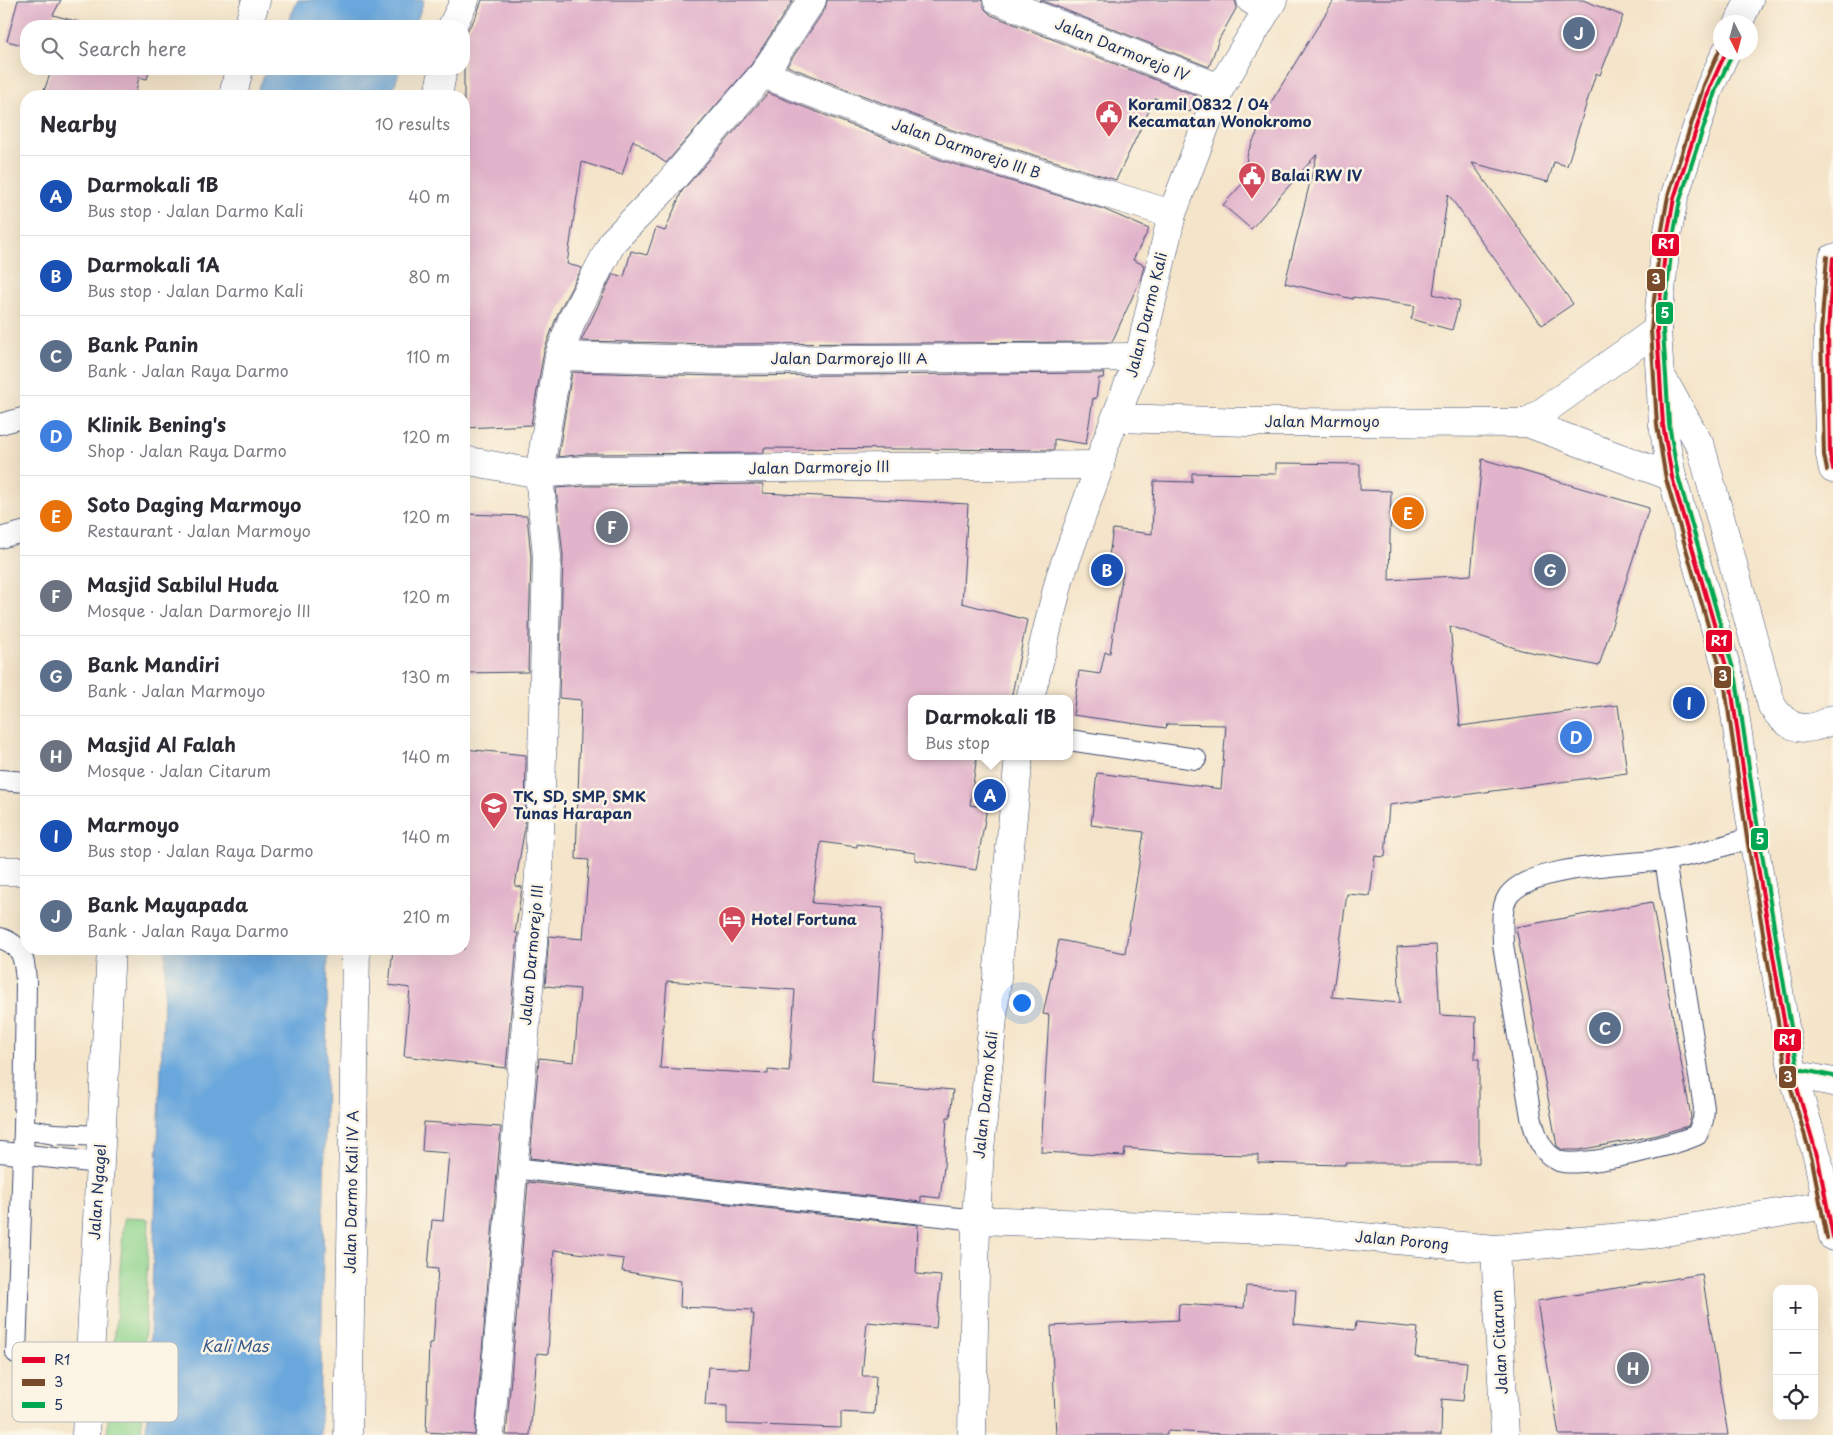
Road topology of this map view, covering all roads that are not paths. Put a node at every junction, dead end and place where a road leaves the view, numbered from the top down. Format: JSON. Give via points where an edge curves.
{"nodes":[{"id":1,"x":256,"y":0,"type":"edge"},
{"id":2,"x":465,"y":0,"type":"edge"},
{"id":3,"x":812,"y":0,"type":"edge"},
{"id":4,"x":997,"y":0,"type":"edge"},
{"id":5,"x":1749,"y":0,"type":"edge"},
{"id":6,"x":1264,"y":3,"type":"edge"},
{"id":7,"x":1742,"y":15,"type":"edge"},
{"id":8,"x":250,"y":20,"type":"edge"},
{"id":9,"x":455,"y":20,"type":"edge"},
{"id":10,"x":1722,"y":60,"type":"edge"},
{"id":11,"x":763,"y":74,"type":"junction"},
{"id":12,"x":237,"y":75,"type":"edge"},
{"id":13,"x":443,"y":75,"type":"edge"},
{"id":14,"x":1220,"y":88,"type":"junction"},
{"id":15,"x":234,"y":90,"type":"edge"},
{"id":16,"x":439,"y":90,"type":"edge"},
{"id":17,"x":1172,"y":214,"type":"junction"},
{"id":18,"x":1833,"y":258,"type":"edge"},
{"id":19,"x":1657,"y":330,"type":"junction"},
{"id":20,"x":559,"y":356,"type":"junction"},
{"id":21,"x":1139,"y":358,"type":"junction"},
{"id":22,"x":1660,"y":374,"type":"junction"},
{"id":23,"x":1117,"y":418,"type":"junction"},
{"id":24,"x":20,"y":419,"type":"edge"},
{"id":25,"x":1527,"y":423,"type":"junction"},
{"id":26,"x":0,"y":424,"type":"edge"},
{"id":27,"x":470,"y":461,"type":"edge"},
{"id":28,"x":1100,"y":465,"type":"junction"},
{"id":29,"x":1833,"y":469,"type":"edge"},
{"id":30,"x":539,"y":474,"type":"junction"},
{"id":31,"x":1672,"y":477,"type":"junction"},
{"id":32,"x":20,"y":533,"type":"edge"},
{"id":33,"x":0,"y":538,"type":"edge"},
{"id":34,"x":1031,"y":695,"type":"edge"},
{"id":35,"x":1833,"y":719,"type":"edge"},
{"id":36,"x":1073,"y":741,"type":"edge"},
{"id":37,"x":1196,"y":759,"type":"dead end"},
{"id":38,"x":1019,"y":760,"type":"edge"},
{"id":39,"x":0,"y":780,"type":"edge"},
{"id":40,"x":20,"y":782,"type":"edge"},
{"id":41,"x":1753,"y":837,"type":"junction"},
{"id":42,"x":1665,"y":860,"type":"junction"},
{"id":43,"x":0,"y":871,"type":"edge"},
{"id":44,"x":20,"y":871,"type":"edge"},
{"id":45,"x":0,"y":938,"type":"edge"},
{"id":46,"x":20,"y":953,"type":"edge"},
{"id":47,"x":22,"y":955,"type":"edge"},
{"id":48,"x":111,"y":955,"type":"edge"},
{"id":49,"x":356,"y":955,"type":"edge"},
{"id":50,"x":1793,"y":1074,"type":"junction"},
{"id":51,"x":1833,"y":1082,"type":"edge"},
{"id":52,"x":24,"y":1129,"type":"junction"},
{"id":53,"x":102,"y":1136,"type":"junction"},
{"id":54,"x":0,"y":1152,"type":"edge"},
{"id":55,"x":22,"y":1156,"type":"junction"},
{"id":56,"x":99,"y":1162,"type":"junction"},
{"id":57,"x":514,"y":1168,"type":"junction"},
{"id":58,"x":1826,"y":1204,"type":"junction"},
{"id":59,"x":976,"y":1220,"type":"junction"},
{"id":60,"x":1833,"y":1237,"type":"edge"},
{"id":61,"x":1495,"y":1249,"type":"junction"},
{"id":62,"x":16,"y":1342,"type":"edge"},
{"id":63,"x":90,"y":1342,"type":"edge"},
{"id":64,"x":87,"y":1422,"type":"edge"},
{"id":65,"x":86,"y":1435,"type":"edge"},
{"id":66,"x":348,"y":1435,"type":"edge"},
{"id":67,"x":490,"y":1435,"type":"edge"},
{"id":68,"x":972,"y":1435,"type":"edge"},
{"id":69,"x":1505,"y":1435,"type":"edge"}],
"edges":[{"from":1,"to":8,"type":"main road"},
{"from":2,"to":9,"type":"main road"},
{"from":3,"to":11,"type":"main road","name":"Jalan Darmorejo III"},
{"from":4,"to":14,"type":"main road","name":"Jalan Darmorejo IV"},
{"from":5,"to":7,"type":"main road"},
{"from":6,"to":14,"type":"main road","name":"Jalan Darmo Kali"},
{"from":10,"to":19,"type":"main road","via":[[1710,87],[1674,198]]},
{"from":11,"to":17,"type":"main road","name":"Jalan Darmorejo III B","via":[[946,145]]},
{"from":11,"to":20,"type":"main road","name":"Jalan Darmorejo III","via":[[663,190],[613,241],[572,320]]},
{"from":12,"to":15,"type":"main road"},
{"from":13,"to":16,"type":"main road"},
{"from":14,"to":17,"type":"main road","name":"Jalan Darmo Kali"},
{"from":17,"to":21,"type":"main road","name":"Jalan Darmo Kali"},
{"from":18,"to":29,"type":"main road","via":[[1827,306],[1826,367]]},
{"from":19,"to":22,"type":"main road"},
{"from":19,"to":25,"type":"main road"},
{"from":20,"to":21,"type":"main road","name":"Jalan Darmorejo III A","via":[[716,360]]},
{"from":20,"to":30,"type":"main road","name":"Jalan Darmorejo III"},
{"from":21,"to":23,"type":"main road","name":"Jalan Darmo Kali"},
{"from":22,"to":31,"type":"main road","via":[[1663,425]]},
{"from":22,"to":35,"type":"main road","via":[[1701,447],[1772,706],[1791,726],[1809,727]]},
{"from":23,"to":25,"type":"main road","name":"Jalan Marmoyo"},
{"from":23,"to":28,"type":"main road","name":"Jalan Darmo Kali"},
{"from":24,"to":26,"type":"lane"},
{"from":25,"to":31,"type":"main road","name":"Jalan Marmoyo"},
{"from":27,"to":30,"type":"main road","name":"Jalan Darmorejo III"},
{"from":28,"to":30,"type":"main road","name":"Jalan Darmorejo III","via":[[585,470]]},
{"from":28,"to":34,"type":"main road","name":"Jalan Darmo Kali","via":[[1060,578]]},
{"from":30,"to":57,"type":"main road","name":"Jalan Darmorejo III","via":[[547,556],[539,875]]},
{"from":31,"to":41,"type":"main road","via":[[1730,680]]},
{"from":32,"to":33,"type":"lane"},
{"from":36,"to":37,"type":"lane"},
{"from":38,"to":59,"type":"main road","name":"Jalan Darmo Kali","via":[[980,1149]]},
{"from":39,"to":40,"type":"lane"},
{"from":41,"to":42,"type":"lane"},
{"from":41,"to":50,"type":"main road"},
{"from":42,"to":42,"type":"lane","via":[[1704,1108],[1703,1120],[1697,1135],[1686,1140],[1573,1164],[1558,1160],[1539,1144],[1531,1117],[1502,944],[1506,898],[1521,885],[1562,871]]},
{"from":43,"to":44,"type":"main road"},
{"from":45,"to":46,"type":"lane","via":[[14,943]]},
{"from":47,"to":52,"type":"lane","via":[[26,981]]},
{"from":48,"to":53,"type":"main road","name":"Jalan Ngagel"},
{"from":49,"to":66,"type":"main road","name":"Jalan Darmo Kali IV A"},
{"from":50,"to":51,"type":"main road"},
{"from":50,"to":58,"type":"main road","via":[[1818,1159]]},
{"from":52,"to":53,"type":"lane"},
{"from":52,"to":55,"type":"lane"},
{"from":53,"to":56,"type":"main road","name":"Jalan Ngagel"},
{"from":54,"to":55,"type":"lane"},
{"from":55,"to":56,"type":"lane"},
{"from":55,"to":62,"type":"lane"},
{"from":56,"to":63,"type":"main road","name":"Jalan Ngagel"},
{"from":57,"to":59,"type":"lane"},
{"from":57,"to":67,"type":"main road","name":"Jalan Darmorejo III"},
{"from":58,"to":60,"type":"main road"},
{"from":58,"to":61,"type":"main road","name":"Jalan Porong","via":[[1653,1234]]},
{"from":59,"to":61,"type":"main road","name":"Jalan Porong","via":[[1297,1231]]},
{"from":59,"to":68,"type":"main road","name":"Jalan Darmo Kali"},
{"from":61,"to":69,"type":"main road","name":"Jalan Citarum"},
{"from":64,"to":65,"type":"main road","name":"Jalan Ngagel"}]}
